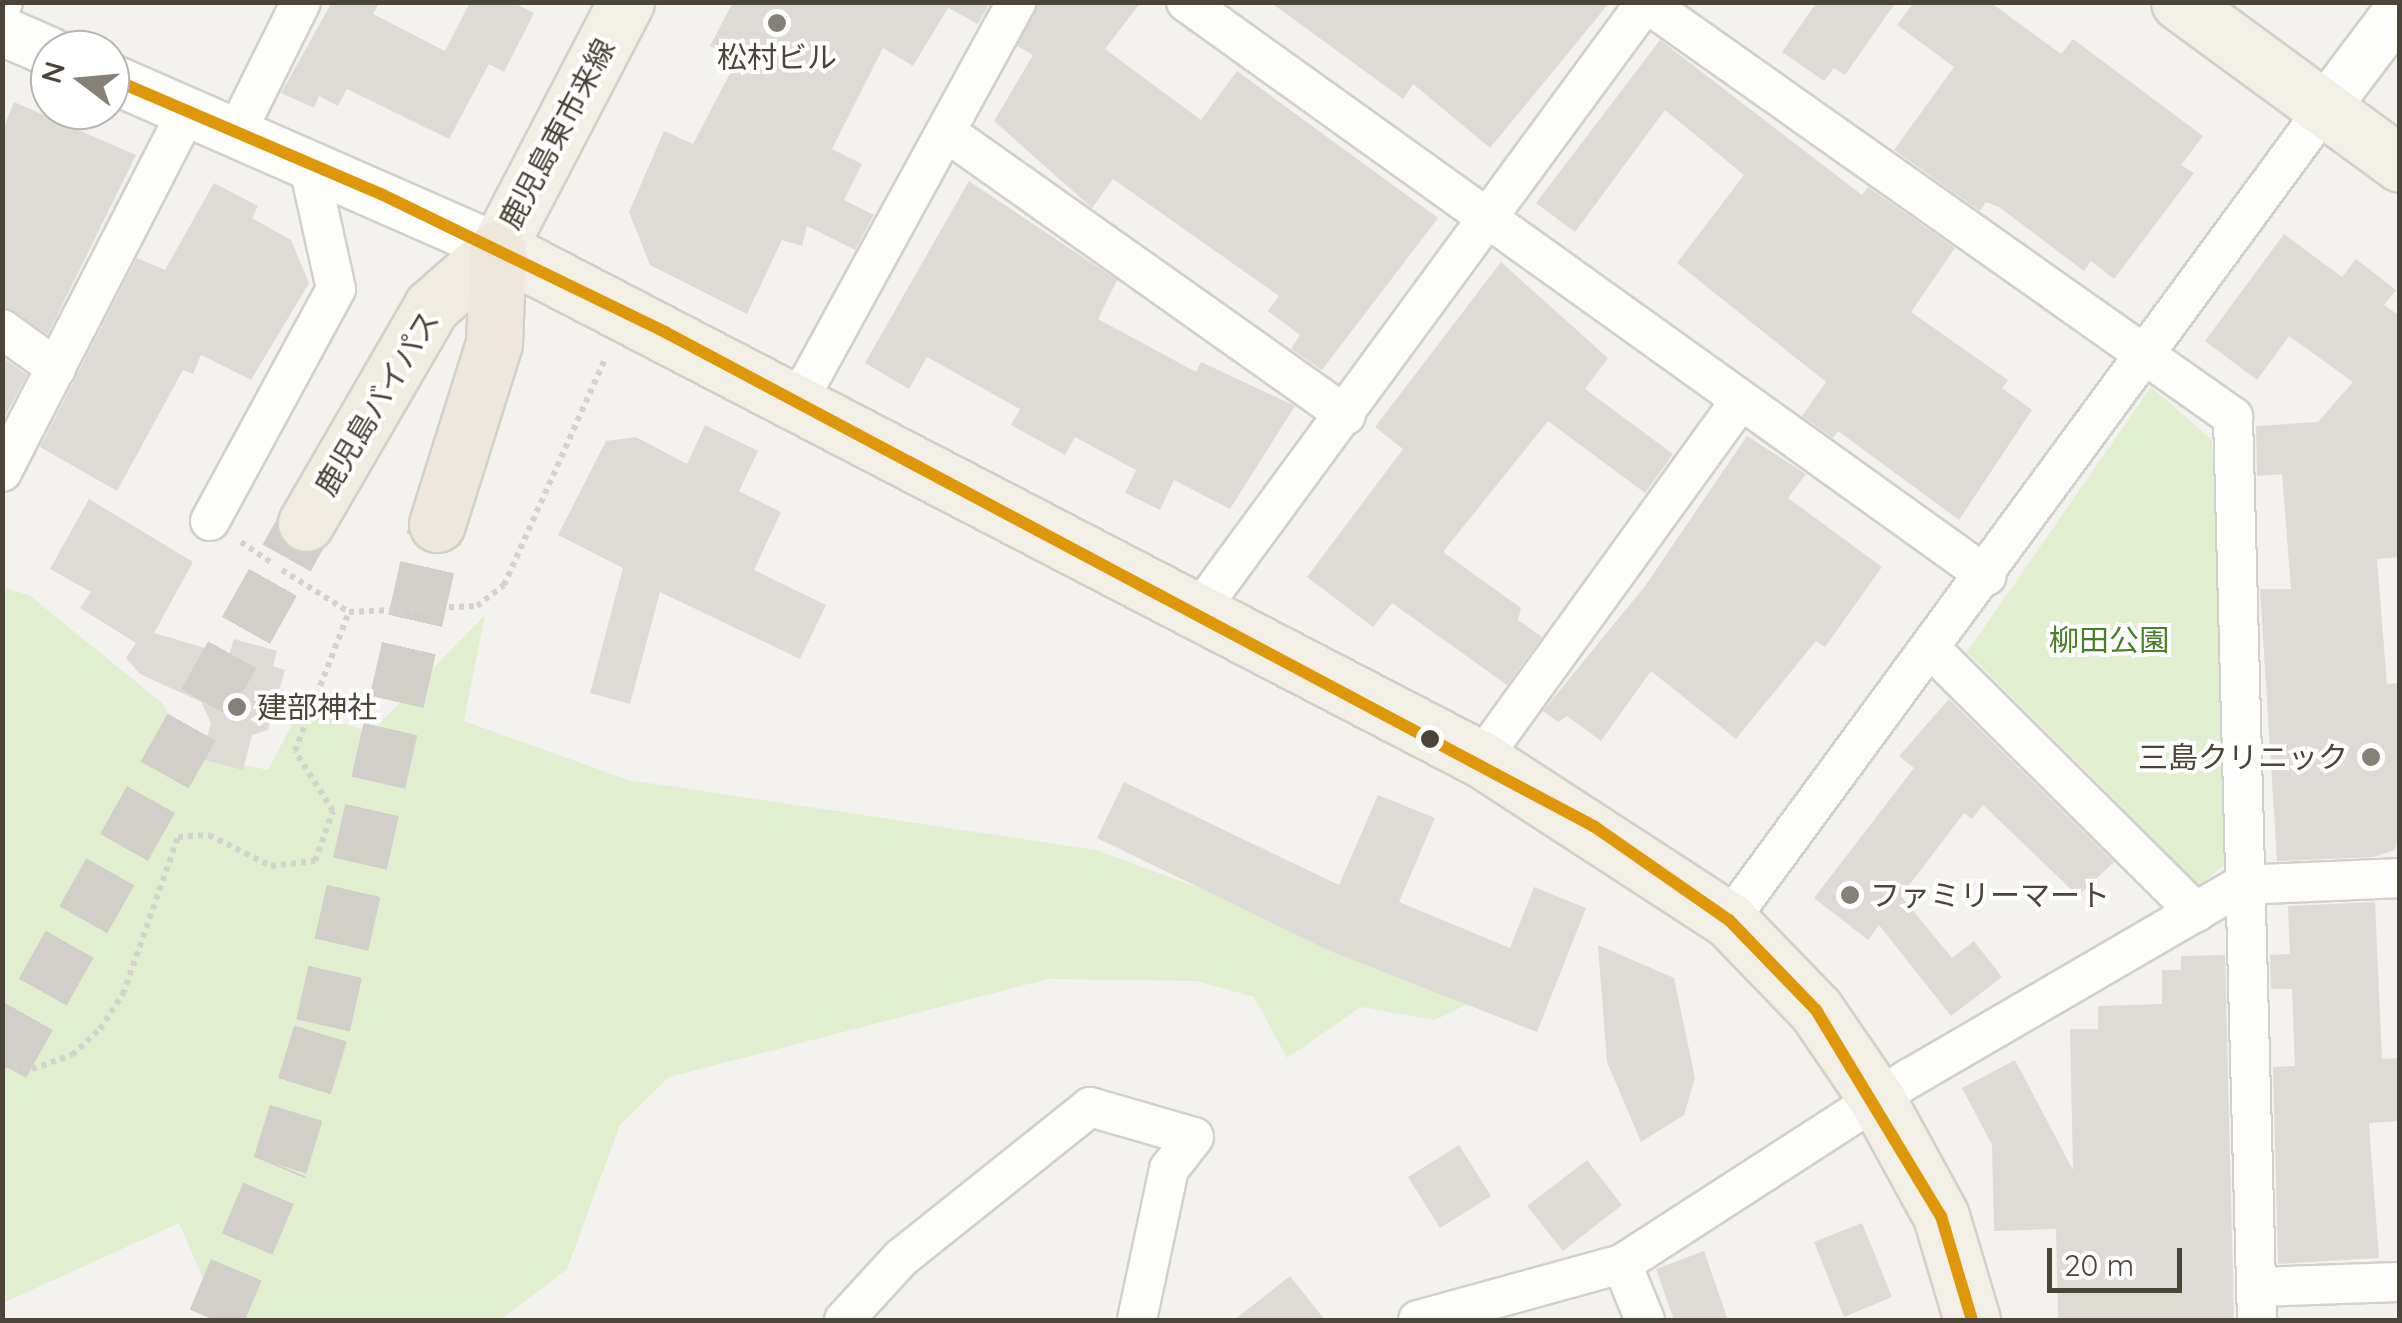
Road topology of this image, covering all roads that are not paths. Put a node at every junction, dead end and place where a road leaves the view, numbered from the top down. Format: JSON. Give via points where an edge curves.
{"nodes":[{"id":1,"x":301,"y":2,"type":"edge"},
{"id":2,"x":626,"y":2,"type":"edge"},
{"id":3,"x":1016,"y":2,"type":"edge"},
{"id":4,"x":1186,"y":2,"type":"edge"},
{"id":5,"x":2179,"y":2,"type":"edge"},
{"id":6,"x":1646,"y":3,"type":"edge"},
{"id":7,"x":2400,"y":9,"type":"edge"},
{"id":8,"x":2,"y":31,"type":"edge"},
{"id":9,"x":30,"y":43,"type":"edge"},
{"id":10,"x":130,"y":87,"type":"edge"},
{"id":11,"x":187,"y":112,"type":"junction"},
{"id":12,"x":2323,"y":112,"type":"junction"},
{"id":13,"x":946,"y":132,"type":"junction"},
{"id":14,"x":236,"y":133,"type":"junction"},
{"id":15,"x":308,"y":163,"type":"junction"},
{"id":16,"x":2400,"y":164,"type":"edge"},
{"id":17,"x":1484,"y":216,"type":"junction"},
{"id":18,"x":498,"y":248,"type":"junction"},
{"id":19,"x":2,"y":329,"type":"edge"},
{"id":20,"x":2151,"y":354,"type":"junction"},
{"id":21,"x":56,"y":368,"type":"junction"},
{"id":22,"x":798,"y":401,"type":"junction"},
{"id":23,"x":1739,"y":402,"type":"junction"},
{"id":24,"x":1346,"y":415,"type":"junction"},
{"id":25,"x":2,"y":472,"type":"edge"},
{"id":26,"x":210,"y":521,"type":"dead end"},
{"id":27,"x":306,"y":522,"type":"tunnel mouth"},
{"id":28,"x":437,"y":524,"type":"tunnel mouth"},
{"id":29,"x":1988,"y":576,"type":"junction"},
{"id":30,"x":1197,"y":613,"type":"junction"},
{"id":31,"x":1933,"y":650,"type":"junction"},
{"id":32,"x":1481,"y":759,"type":"junction"},
{"id":33,"x":2400,"y":878,"type":"edge"},
{"id":34,"x":2242,"y":884,"type":"junction"},
{"id":35,"x":2196,"y":912,"type":"junction"},
{"id":36,"x":1729,"y":920,"type":"junction"},
{"id":37,"x":1877,"y":1098,"type":"junction"},
{"id":38,"x":1622,"y":1264,"type":"junction"},
{"id":39,"x":2400,"y":1282,"type":"edge"},
{"id":40,"x":2256,"y":1304,"type":"edge"},
{"id":41,"x":844,"y":1320,"type":"edge"},
{"id":42,"x":1138,"y":1320,"type":"edge"},
{"id":43,"x":1418,"y":1320,"type":"edge"},
{"id":44,"x":1645,"y":1320,"type":"edge"},
{"id":45,"x":1972,"y":1320,"type":"edge"}],
"edges":[{"from":1,"to":14,"type":"street"},
{"from":2,"to":18,"type":"main road","name":"鹿児島東市来線"},
{"from":3,"to":13,"type":"street"},
{"from":4,"to":17,"type":"street"},
{"from":5,"to":12,"type":"main road"},
{"from":6,"to":17,"type":"street"},
{"from":6,"to":20,"type":"street"},
{"from":7,"to":12,"type":"street"},
{"from":8,"to":9,"type":"street"},
{"from":10,"to":11,"type":"street"},
{"from":11,"to":14,"type":"street"},
{"from":11,"to":21,"type":"street"},
{"from":12,"to":16,"type":"main road"},
{"from":12,"to":20,"type":"street"},
{"from":13,"to":22,"type":"street"},
{"from":13,"to":24,"type":"street"},
{"from":14,"to":15,"type":"street"},
{"from":15,"to":18,"type":"street"},
{"from":15,"to":26,"type":"street","via":[[336,290]]},
{"from":17,"to":23,"type":"street"},
{"from":17,"to":24,"type":"street"},
{"from":18,"to":22,"type":"main road","name":"鹿児島東市来線"},
{"from":18,"to":27,"type":"highway","name":"鹿児島バイパス","via":[[431,307]]},
{"from":18,"to":28,"type":"highway","via":[[494,344]]},
{"from":19,"to":21,"type":"street"},
{"from":20,"to":29,"type":"street"},
{"from":20,"to":34,"type":"street","via":[[2233,417]]},
{"from":21,"to":25,"type":"street"},
{"from":22,"to":30,"type":"main road","name":"鹿児島東市来線"},
{"from":23,"to":29,"type":"street"},
{"from":23,"to":32,"type":"street"},
{"from":24,"to":30,"type":"street"},
{"from":29,"to":31,"type":"street"},
{"from":30,"to":32,"type":"main road","name":"鹿児島東市来線"},
{"from":31,"to":35,"type":"street"},
{"from":31,"to":36,"type":"street"},
{"from":32,"to":36,"type":"main road","name":"鹿児島東市来線"},
{"from":33,"to":34,"type":"street"},
{"from":34,"to":35,"type":"street"},
{"from":34,"to":40,"type":"street"},
{"from":35,"to":37,"type":"street"},
{"from":36,"to":37,"type":"main road","name":"鹿児島東市来線","via":[[1816,1010]]},
{"from":37,"to":38,"type":"street"},
{"from":37,"to":45,"type":"main road","name":"鹿児島東市来線","via":[[1941,1216]]},
{"from":38,"to":43,"type":"street"},
{"from":38,"to":44,"type":"street"},
{"from":39,"to":40,"type":"street"},
{"from":41,"to":42,"type":"street","via":[[901,1258],[1090,1107],[1194,1137],[1169,1169]]}]}
